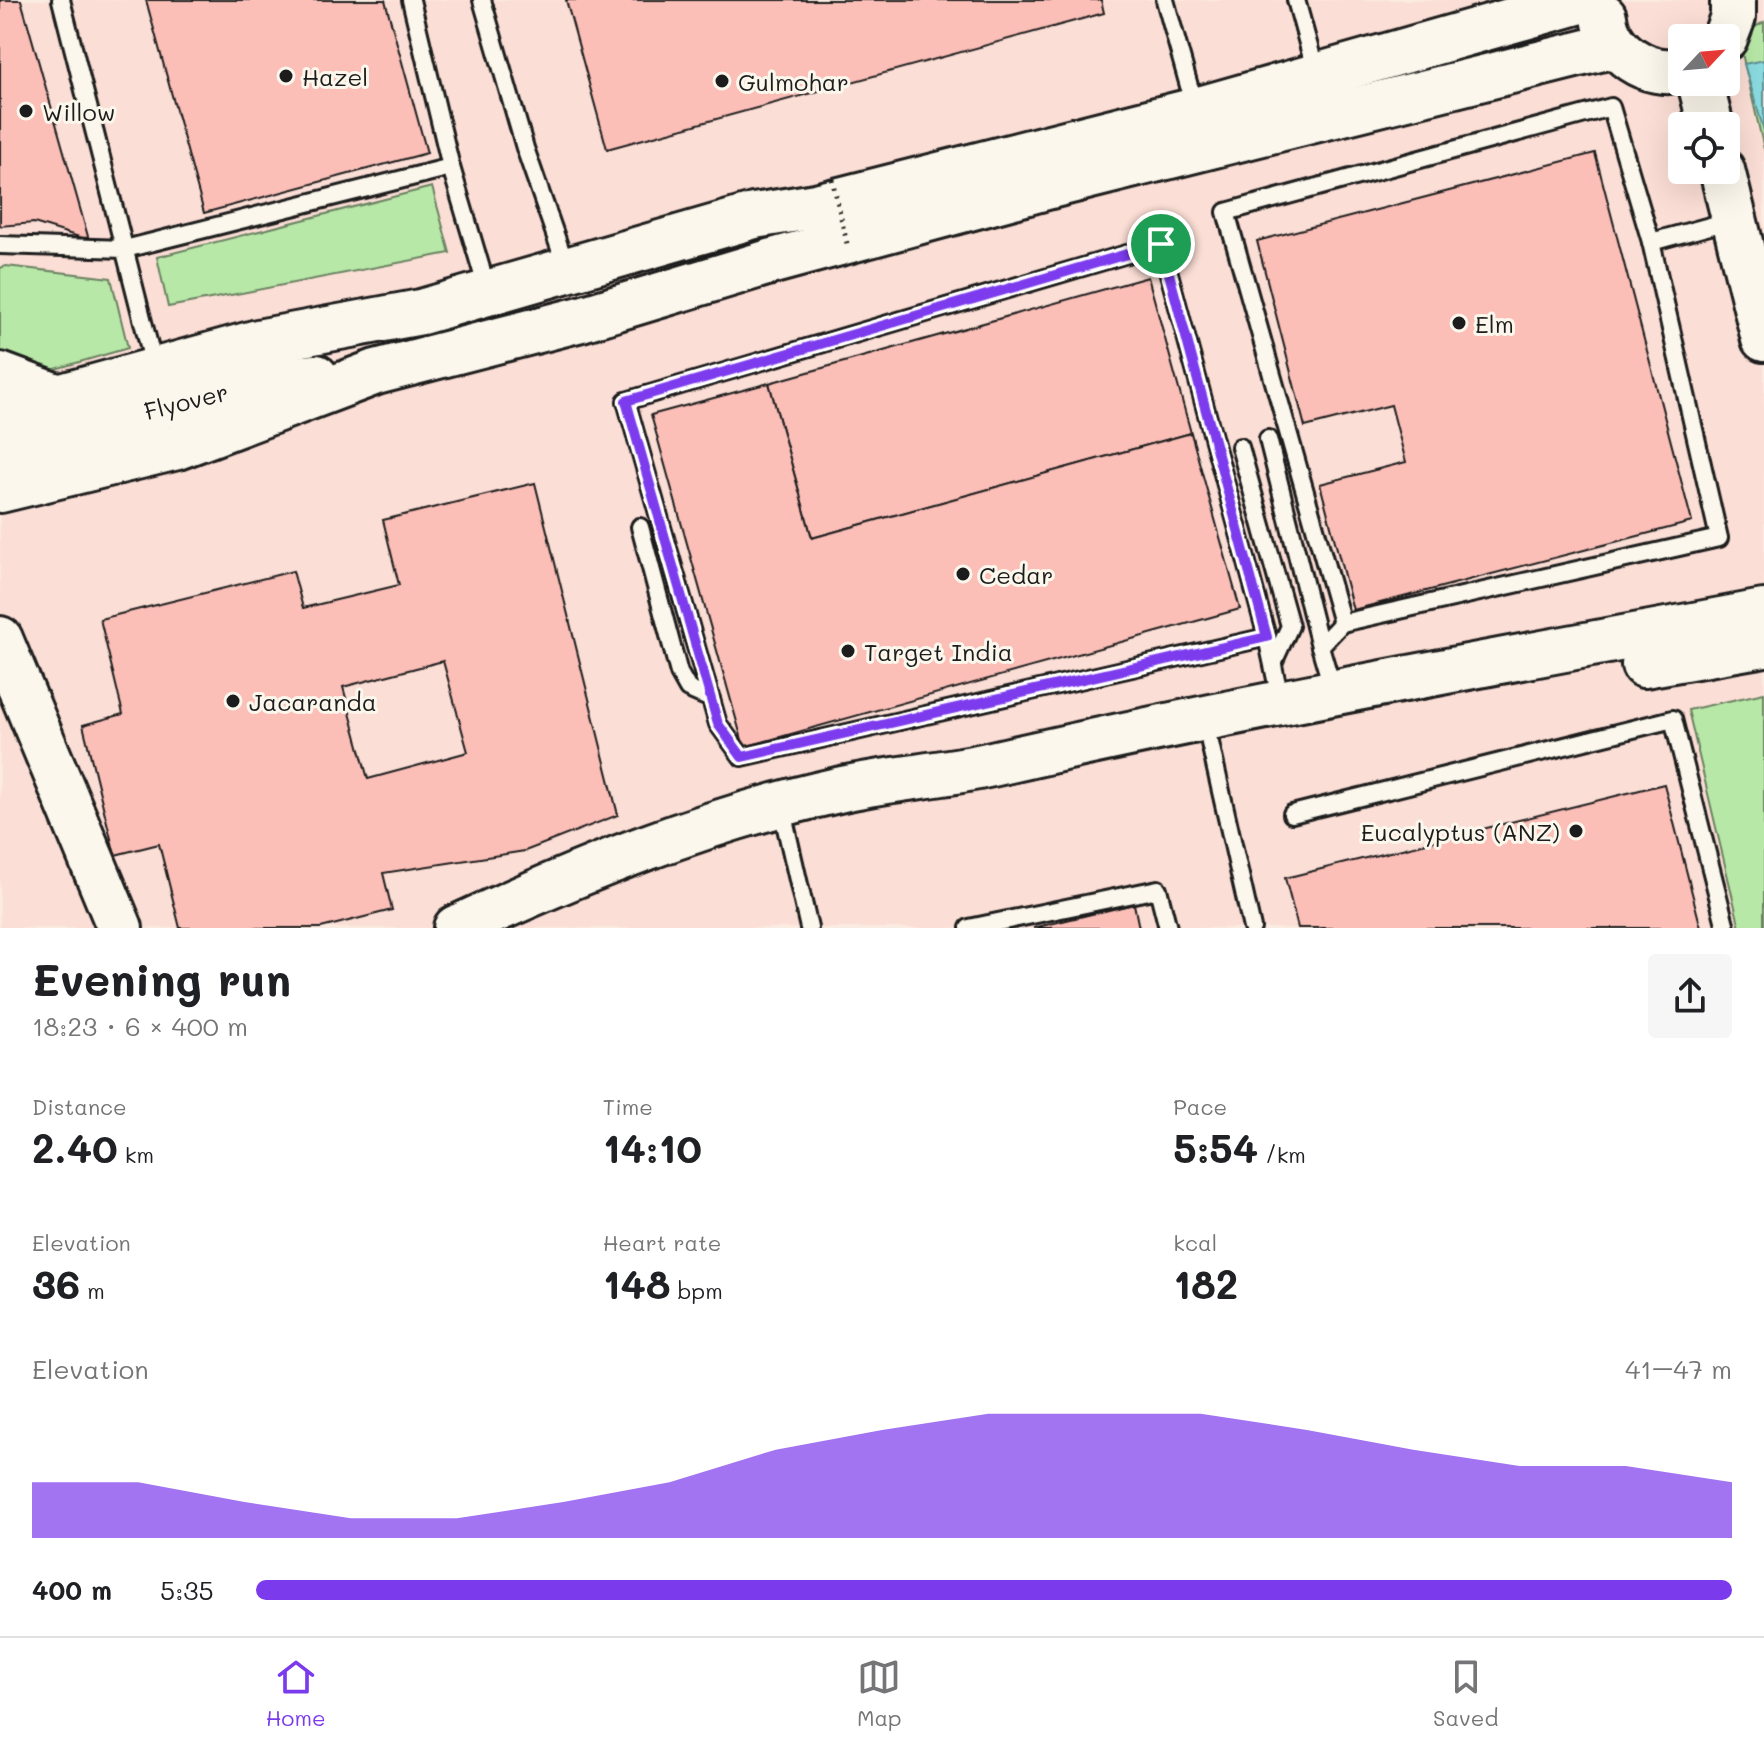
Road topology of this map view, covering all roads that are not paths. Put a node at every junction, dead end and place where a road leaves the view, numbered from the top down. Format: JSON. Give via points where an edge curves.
{"nodes":[{"id":1,"x":61,"y":0,"type":"edge"},
{"id":2,"x":411,"y":0,"type":"edge"},
{"id":3,"x":482,"y":0,"type":"edge"},
{"id":4,"x":1165,"y":0,"type":"edge"},
{"id":5,"x":1296,"y":0,"type":"edge"},
{"id":6,"x":1584,"y":0,"type":"edge"},
{"id":7,"x":1603,"y":0,"type":"edge"},
{"id":8,"x":1615,"y":45,"type":"junction"},
{"id":9,"x":1668,"y":69,"type":"edge"},
{"id":10,"x":1317,"y":76,"type":"junction"},
{"id":11,"x":1200,"y":109,"type":"junction"},
{"id":12,"x":451,"y":167,"type":"junction"},
{"id":13,"x":1725,"y":184,"type":"edge"},
{"id":14,"x":1734,"y":220,"type":"junction"},
{"id":15,"x":1651,"y":242,"type":"junction"},
{"id":16,"x":0,"y":245,"type":"edge"},
{"id":17,"x":125,"y":249,"type":"junction"},
{"id":18,"x":568,"y":272,"type":"junction"},
{"id":19,"x":488,"y":294,"type":"junction"},
{"id":20,"x":1764,"y":339,"type":"edge"},
{"id":21,"x":155,"y":370,"type":"junction"},
{"id":22,"x":376,"y":372,"type":"junction"},
{"id":23,"x":0,"y":375,"type":"edge"},
{"id":24,"x":59,"y":397,"type":"junction"},
{"id":25,"x":0,"y":413,"type":"edge"},
{"id":26,"x":1268,"y":439,"type":"dead end"},
{"id":27,"x":1240,"y":447,"type":"dead end"},
{"id":28,"x":0,"y":454,"type":"edge"},
{"id":29,"x":0,"y":490,"type":"edge"},
{"id":30,"x":640,"y":527,"type":"dead end"},
{"id":31,"x":1764,"y":612,"type":"edge"},
{"id":32,"x":1342,"y":623,"type":"junction"},
{"id":33,"x":1267,"y":637,"type":"junction"},
{"id":34,"x":0,"y":639,"type":"edge"},
{"id":35,"x":1764,"y":644,"type":"edge"},
{"id":36,"x":1320,"y":646,"type":"junction"},
{"id":37,"x":1277,"y":683,"type":"junction"},
{"id":38,"x":1334,"y":694,"type":"junction"},
{"id":39,"x":711,"y":699,"type":"junction"},
{"id":40,"x":1210,"y":743,"type":"junction"},
{"id":41,"x":1292,"y":814,"type":"dead end"},
{"id":42,"x":783,"y":816,"type":"junction"},
{"id":43,"x":120,"y":928,"type":"edge"},
{"id":44,"x":456,"y":928,"type":"edge"},
{"id":45,"x":520,"y":928,"type":"edge"},
{"id":46,"x":809,"y":928,"type":"edge"},
{"id":47,"x":969,"y":928,"type":"edge"},
{"id":48,"x":1168,"y":928,"type":"edge"},
{"id":49,"x":1252,"y":928,"type":"edge"},
{"id":50,"x":1726,"y":928,"type":"edge"}],
"edges":[{"from":1,"to":17,"type":"lane"},
{"from":2,"to":12,"type":"lane"},
{"from":3,"to":18,"type":"lane"},
{"from":4,"to":11,"type":"lane"},
{"from":5,"to":10,"type":"lane"},
{"from":6,"to":10,"type":"street"},
{"from":7,"to":8,"type":"street","via":[[1605,24]]},
{"from":8,"to":9,"type":"street","via":[[1631,61],[1652,70]]},
{"from":8,"to":22,"type":"street","via":[[1050,186]]},
{"from":10,"to":11,"type":"street"},
{"from":11,"to":18,"type":"street","via":[[816,206],[754,216]]},
{"from":12,"to":17,"type":"lane"},
{"from":12,"to":19,"type":"lane"},
{"from":13,"to":14,"type":"street"},
{"from":14,"to":15,"type":"lane"},
{"from":14,"to":20,"type":"street"},
{"from":15,"to":32,"type":"lane","via":[[1719,538]]},
{"from":15,"to":32,"type":"lane","via":[[1611,107],[1226,212]]},
{"from":16,"to":17,"type":"lane"},
{"from":17,"to":21,"type":"lane"},
{"from":18,"to":19,"type":"street"},
{"from":19,"to":21,"type":"street","via":[[258,342]]},
{"from":21,"to":24,"type":"street"},
{"from":22,"to":28,"type":"street","name":"Flyover","via":[[276,380],[178,402]]},
{"from":22,"to":29,"type":"street","via":[[177,447]]},
{"from":23,"to":24,"type":"street"},
{"from":24,"to":25,"type":"street"},
{"from":26,"to":36,"type":"lane"},
{"from":27,"to":37,"type":"lane","via":[[1290,626]]},
{"from":30,"to":39,"type":"lane","via":[[679,673],[688,689]]},
{"from":31,"to":38,"type":"street"},
{"from":32,"to":36,"type":"lane"},
{"from":33,"to":37,"type":"lane"},
{"from":33,"to":39,"type":"lane","via":[[742,757],[718,724]]},
{"from":33,"to":39,"type":"lane","via":[[1161,244],[626,401]]},
{"from":34,"to":43,"type":"street"},
{"from":35,"to":40,"type":"street"},
{"from":36,"to":38,"type":"lane"},
{"from":37,"to":38,"type":"street"},
{"from":37,"to":42,"type":"street","via":[[976,767],[838,789]]},
{"from":40,"to":42,"type":"street"},
{"from":40,"to":49,"type":"lane"},
{"from":41,"to":50,"type":"lane","via":[[1673,719]]},
{"from":42,"to":44,"type":"street","via":[[695,829],[578,872]]},
{"from":42,"to":45,"type":"street"},
{"from":42,"to":46,"type":"lane"},
{"from":47,"to":48,"type":"lane","via":[[1158,889]]}]}
